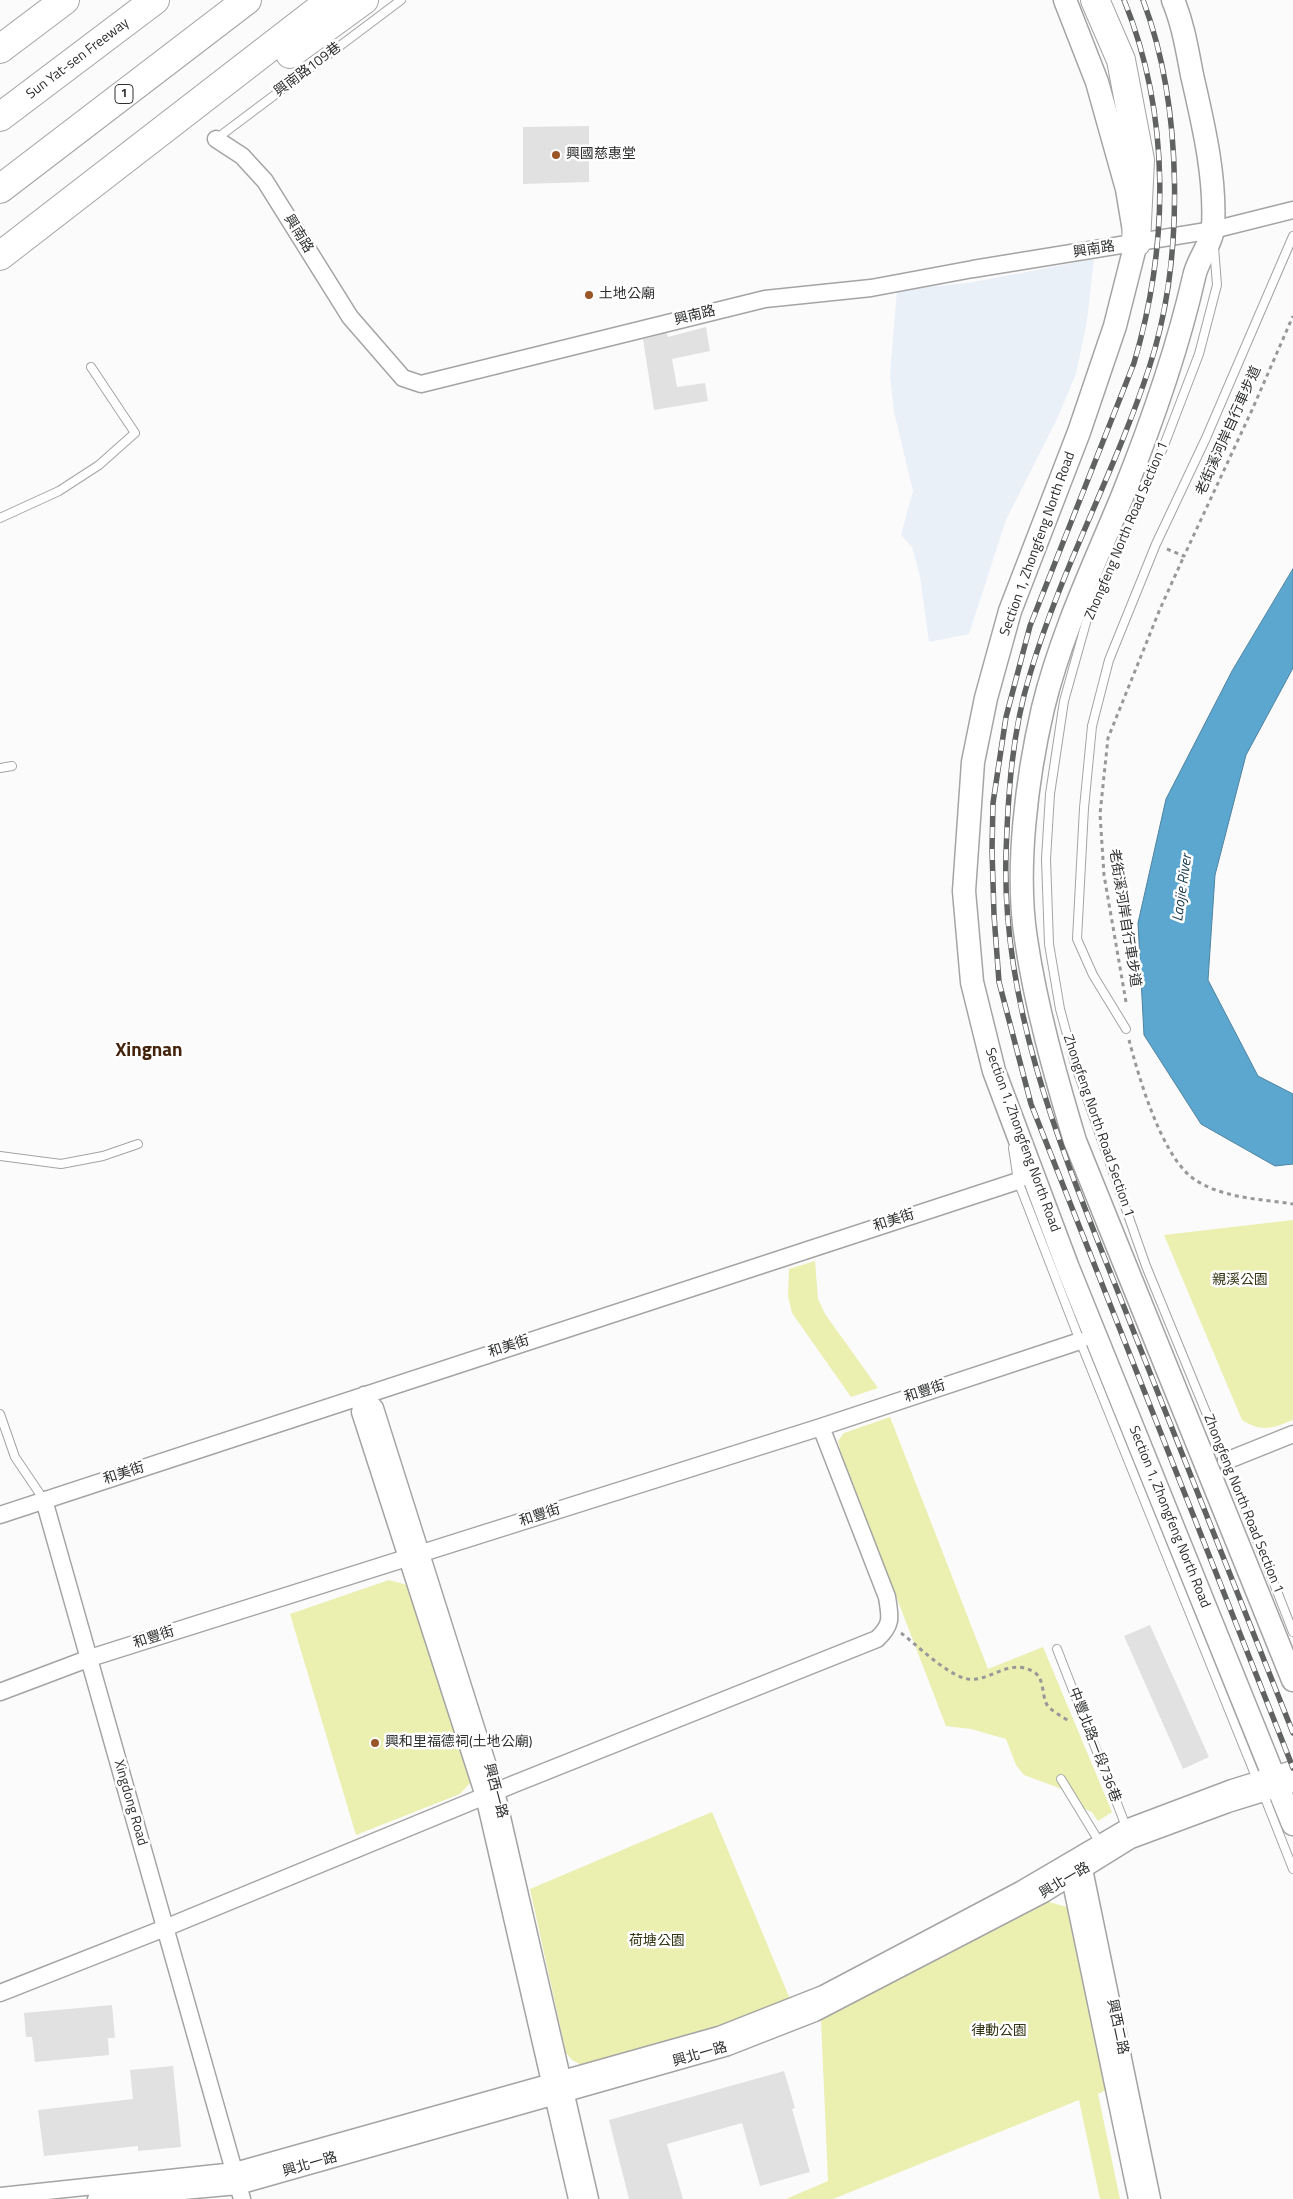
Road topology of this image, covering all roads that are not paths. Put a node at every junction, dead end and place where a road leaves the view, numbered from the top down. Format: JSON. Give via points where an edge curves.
{"nodes":[{"id":1,"x":65,"y":0,"type":"edge"},
{"id":2,"x":155,"y":0,"type":"edge"},
{"id":3,"x":247,"y":0,"type":"edge"},
{"id":4,"x":331,"y":0,"type":"edge"},
{"id":5,"x":364,"y":0,"type":"edge"},
{"id":6,"x":400,"y":0,"type":"edge"},
{"id":7,"x":1065,"y":0,"type":"edge"},
{"id":8,"x":1095,"y":0,"type":"edge"},
{"id":9,"x":1173,"y":0,"type":"edge"},
{"id":10,"x":0,"y":49,"type":"edge"},
{"id":11,"x":0,"y":118,"type":"edge"},
{"id":12,"x":216,"y":139,"type":"joint"},
{"id":13,"x":0,"y":189,"type":"edge"},
{"id":14,"x":1293,"y":210,"type":"edge"},
{"id":15,"x":38,"y":228,"type":"junction"},
{"id":16,"x":1213,"y":230,"type":"junction"},
{"id":17,"x":1293,"y":236,"type":"edge"},
{"id":18,"x":1136,"y":243,"type":"junction"},
{"id":19,"x":0,"y":256,"type":"edge"},
{"id":20,"x":91,"y":367,"type":"dead end"},
{"id":21,"x":0,"y":518,"type":"edge"},
{"id":22,"x":12,"y":766,"type":"dead end"},
{"id":23,"x":0,"y":768,"type":"edge"},
{"id":24,"x":1126,"y":1029,"type":"road end"},
{"id":25,"x":1007,"y":1109,"type":"junction"},
{"id":26,"x":138,"y":1144,"type":"dead end"},
{"id":27,"x":0,"y":1156,"type":"edge"},
{"id":28,"x":1018,"y":1181,"type":"junction"},
{"id":29,"x":1080,"y":1341,"type":"junction"},
{"id":30,"x":364,"y":1395,"type":"junction"},
{"id":31,"x":0,"y":1414,"type":"edge"},
{"id":32,"x":820,"y":1427,"type":"junction"},
{"id":33,"x":1293,"y":1434,"type":"edge"},
{"id":34,"x":1226,"y":1461,"type":"junction"},
{"id":35,"x":44,"y":1500,"type":"junction"},
{"id":36,"x":0,"y":1515,"type":"edge"},
{"id":37,"x":414,"y":1555,"type":"junction"},
{"id":38,"x":1293,"y":1632,"type":"edge"},
{"id":39,"x":1058,"y":1649,"type":"dead end"},
{"id":40,"x":90,"y":1658,"type":"junction"},
{"id":41,"x":1293,"y":1680,"type":"edge"},
{"id":42,"x":0,"y":1692,"type":"edge"},
{"id":43,"x":1061,"y":1779,"type":"dead end"},
{"id":44,"x":1276,"y":1781,"type":"edge"},
{"id":45,"x":490,"y":1793,"type":"junction"},
{"id":46,"x":1293,"y":1824,"type":"edge"},
{"id":47,"x":1129,"y":1834,"type":"junction"},
{"id":48,"x":1100,"y":1843,"type":"junction"},
{"id":49,"x":1075,"y":1869,"type":"junction"},
{"id":50,"x":1293,"y":1869,"type":"edge"},
{"id":51,"x":165,"y":1928,"type":"junction"},
{"id":52,"x":0,"y":1992,"type":"edge"},
{"id":53,"x":558,"y":2088,"type":"junction"},
{"id":54,"x":239,"y":2185,"type":"edge"},
{"id":55,"x":0,"y":2196,"type":"edge"},
{"id":56,"x":96,"y":2199,"type":"edge"},
{"id":57,"x":577,"y":2199,"type":"edge"},
{"id":58,"x":590,"y":2199,"type":"edge"},
{"id":59,"x":1137,"y":2199,"type":"edge"},
{"id":60,"x":1152,"y":2199,"type":"edge"}],
"edges":[{"from":1,"to":10,"type":"highway"},
{"from":2,"to":11,"type":"highway","name":"Sun Yat-sen Freeway"},
{"from":3,"to":13,"type":"highway","number":"1"},
{"from":4,"to":15,"type":"highway","via":[[211,90]]},
{"from":5,"to":15,"type":"highway","via":[[172,141]]},
{"from":6,"to":12,"type":"lane","name":"興南路109巷"},
{"from":7,"to":18,"type":"main road","name":"Section 1, Zhongfeng North Road","via":[[1097,82],[1127,189]]},
{"from":8,"to":18,"type":"highway","via":[[1121,60],[1140,160]]},
{"from":9,"to":16,"type":"main road","via":[[1180,17],[1202,119],[1211,182]]},
{"from":12,"to":18,"type":"street","name":"興南路","via":[[242,156],[265,181],[350,317],[403,378],[421,384],[765,299],[871,288]]},
{"from":14,"to":16,"type":"street","name":"興南路"},
{"from":15,"to":19,"type":"highway"},
{"from":16,"to":18,"type":"street","name":"興南路"},
{"from":16,"to":34,"type":"lane","name":"Zhongfeng North Road Section 1","via":[[1216,285],[1199,354],[1163,448],[1090,612],[1064,701],[1050,794],[1046,859],[1049,944],[1060,1009],[1075,1064],[1146,1266]]},
{"from":16,"to":41,"type":"main road","via":[[1195,272],[1175,354],[1122,497],[1063,639],[1043,708],[1030,779],[1022,866],[1025,936],[1049,1056],[1075,1141]]},
{"from":17,"to":24,"type":"lane","via":[[1206,438],[1156,544],[1109,660],[1092,726],[1077,939]]},
{"from":18,"to":25,"type":"main road","name":"Section 1, Zhongfeng North Road","via":[[1115,326],[1079,432],[1010,611],[986,698],[973,762],[964,892],[972,982]]},
{"from":20,"to":21,"type":"lane","via":[[135,433],[99,465],[59,491]]},
{"from":22,"to":23,"type":"lane"},
{"from":25,"to":28,"type":"lane"},
{"from":25,"to":44,"type":"main road","name":"Section 1, Zhongfeng North Road"},
{"from":26,"to":27,"type":"lane","via":[[103,1156],[62,1164]]},
{"from":28,"to":29,"type":"lane"},
{"from":28,"to":30,"type":"street","name":"和美街"},
{"from":29,"to":32,"type":"street","name":"和豐街"},
{"from":29,"to":44,"type":"lane"},
{"from":30,"to":35,"type":"street","name":"和美街"},
{"from":30,"to":37,"type":"street","name":"興西一路","via":[[375,1408]]},
{"from":31,"to":35,"type":"lane","name":"Xingdong Road","via":[[16,1457]]},
{"from":32,"to":37,"type":"street","name":"和豐街"},
{"from":32,"to":45,"type":"street","via":[[887,1597],[887,1630],[877,1639]]},
{"from":33,"to":34,"type":"street"},
{"from":34,"to":38,"type":"lane","name":"Zhongfeng North Road Section 1"},
{"from":35,"to":36,"type":"street","name":"和美街"},
{"from":35,"to":40,"type":"street","name":"Xingdong Road"},
{"from":37,"to":40,"type":"street","name":"和豐街"},
{"from":37,"to":45,"type":"street","name":"興西一路"},
{"from":39,"to":47,"type":"lane","name":"中豐北路一段736巷"},
{"from":40,"to":42,"type":"street","name":"和豐街"},
{"from":40,"to":51,"type":"street","name":"Xingdong Road"},
{"from":43,"to":48,"type":"lane"},
{"from":44,"to":46,"type":"main road","name":"Section 1, Zhongfeng North Road"},
{"from":44,"to":47,"type":"street","name":"興北一路"},
{"from":44,"to":50,"type":"lane"},
{"from":45,"to":51,"type":"street"},
{"from":45,"to":53,"type":"street","name":"興西一路"},
{"from":47,"to":48,"type":"street"},
{"from":47,"to":49,"type":"street","name":"興北一路"},
{"from":48,"to":49,"type":"street"},
{"from":49,"to":53,"type":"street","name":"興北一路","via":[[1033,1900],[815,2013],[728,2047]]},
{"from":49,"to":59,"type":"street"},
{"from":49,"to":60,"type":"street","name":"興西二路"},
{"from":51,"to":52,"type":"street"},
{"from":51,"to":54,"type":"street","name":"Xingdong Road"},
{"from":53,"to":54,"type":"street","name":"興北一路"},
{"from":53,"to":57,"type":"street"},
{"from":53,"to":58,"type":"street","name":"興西一路"},
{"from":54,"to":55,"type":"street"},
{"from":54,"to":56,"type":"street"}]}
